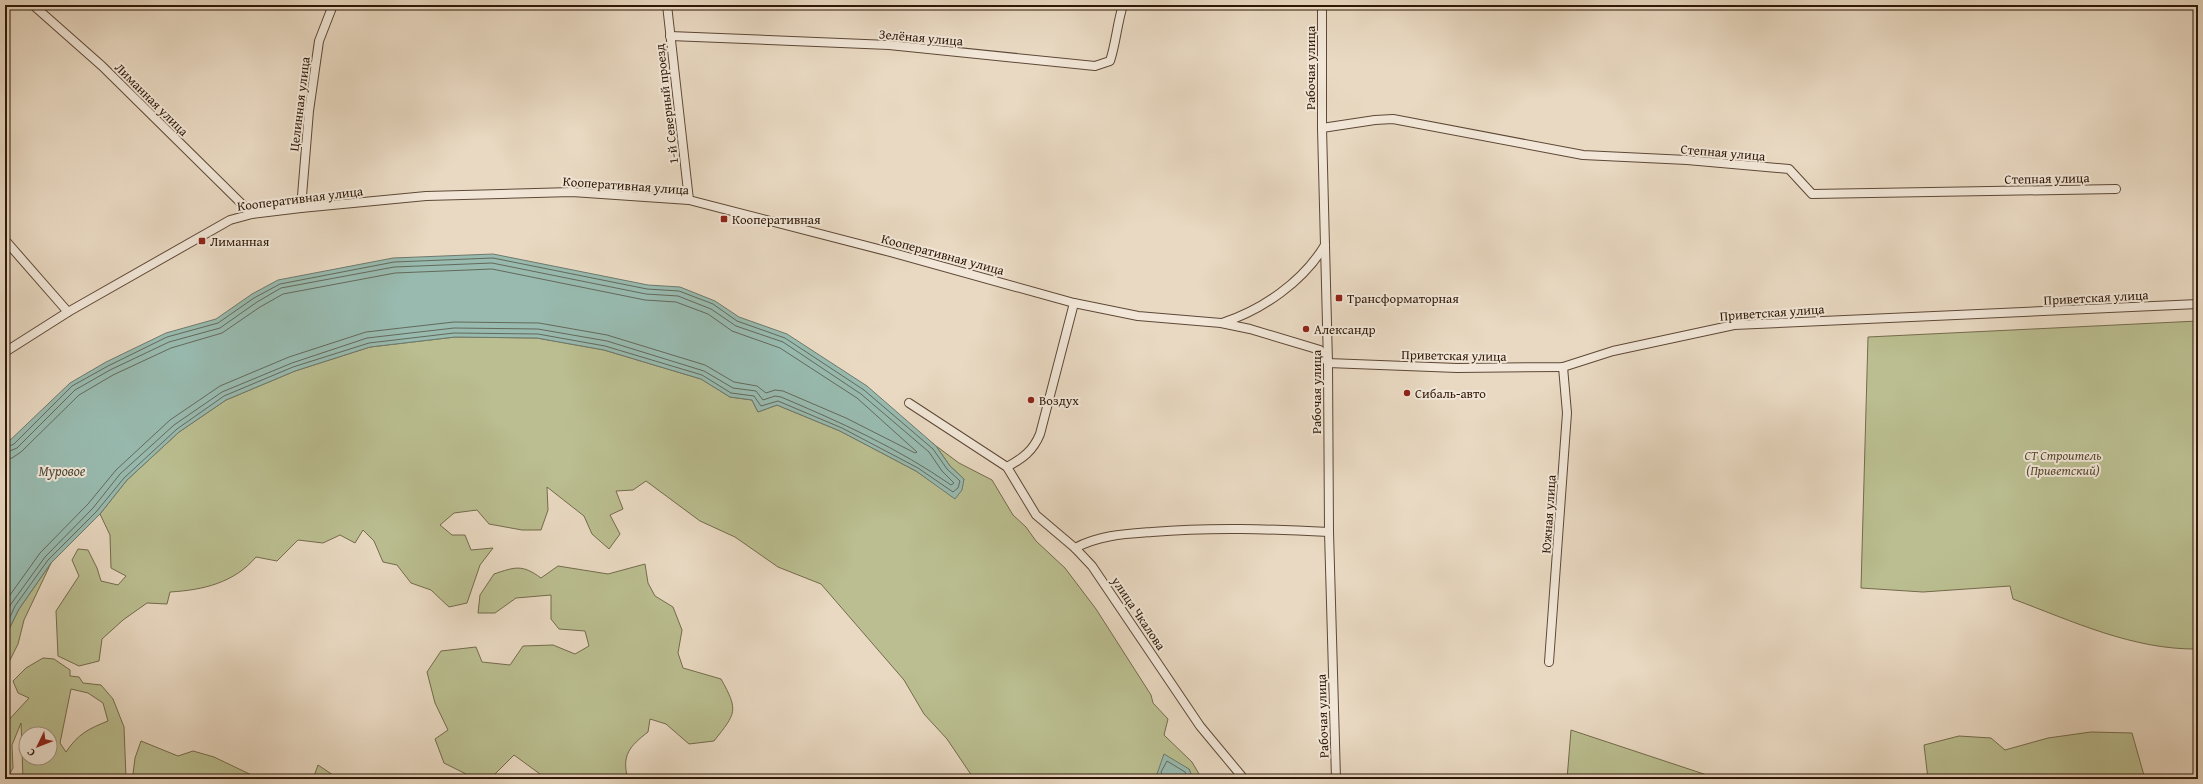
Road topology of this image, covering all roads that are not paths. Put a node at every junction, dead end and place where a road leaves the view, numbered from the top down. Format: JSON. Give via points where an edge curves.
{"nodes":[{"id":1,"x":33,"y":5,"type":"edge"},
{"id":2,"x":334,"y":5,"type":"edge"},
{"id":3,"x":666,"y":5,"type":"edge"},
{"id":4,"x":1123,"y":5,"type":"edge"},
{"id":5,"x":1322,"y":5,"type":"edge"},
{"id":6,"x":670,"y":36,"type":"junction"},
{"id":7,"x":1322,"y":128,"type":"junction"},
{"id":8,"x":2116,"y":189,"type":"dead end"},
{"id":9,"x":689,"y":200,"type":"junction"},
{"id":10,"x":301,"y":208,"type":"junction"},
{"id":11,"x":252,"y":214,"type":"junction"},
{"id":12,"x":5,"y":240,"type":"edge"},
{"id":13,"x":1325,"y":244,"type":"junction"},
{"id":14,"x":1074,"y":303,"type":"junction"},
{"id":15,"x":2198,"y":304,"type":"edge"},
{"id":16,"x":68,"y":312,"type":"junction"},
{"id":17,"x":1222,"y":323,"type":"junction"},
{"id":18,"x":5,"y":352,"type":"edge"},
{"id":19,"x":1328,"y":363,"type":"junction"},
{"id":20,"x":1563,"y":367,"type":"junction"},
{"id":21,"x":909,"y":403,"type":"dead end"},
{"id":22,"x":1007,"y":467,"type":"junction"},
{"id":23,"x":1329,"y":532,"type":"junction"},
{"id":24,"x":1075,"y":548,"type":"junction"},
{"id":25,"x":1549,"y":662,"type":"dead end"},
{"id":26,"x":1244,"y":779,"type":"edge"},
{"id":27,"x":1336,"y":779,"type":"edge"}],
"edges":[{"from":1,"to":11,"type":"street","name":"Лиманная улица","via":[[102,66]]},
{"from":2,"to":10,"type":"street","name":"Целинная улица","via":[[319,41],[309,111]]},
{"from":3,"to":6,"type":"street","name":"1-й Северный проезд"},
{"from":4,"to":6,"type":"street","name":"Зелёная улица","via":[[1110,61],[1095,66],[889,45]]},
{"from":5,"to":7,"type":"street","name":"Рабочая улица"},
{"from":6,"to":9,"type":"street","name":"1-й Северный проезд"},
{"from":7,"to":8,"type":"street","name":"Степная улица","via":[[1393,119],[1583,155],[1687,160],[1789,170],[1812,194]]},
{"from":7,"to":13,"type":"street","name":"Рабочая улица"},
{"from":9,"to":10,"type":"street","name":"Кооперативная улица","via":[[580,192],[507,193],[426,196]]},
{"from":9,"to":14,"type":"street","name":"Кооперативная улица"},
{"from":10,"to":11,"type":"street","name":"Кооперативная улица"},
{"from":11,"to":16,"type":"street","name":"Кооперативная улица","via":[[230,220]]},
{"from":12,"to":16,"type":"street"},
{"from":13,"to":17,"type":"street","via":[[1314,262],[1297,279],[1258,307]]},
{"from":13,"to":19,"type":"street","name":"Рабочая улица"},
{"from":14,"to":17,"type":"street","name":"Кооперативная улица","via":[[1138,316]]},
{"from":14,"to":22,"type":"street","via":[[1040,434],[1035,446],[1025,457]]},
{"from":15,"to":20,"type":"street","name":"Приветская улица","via":[[1734,325],[1613,351]]},
{"from":16,"to":18,"type":"street","name":"Кооперативная улица"},
{"from":17,"to":19,"type":"street","name":"Кооперативная улица","via":[[1320,350]]},
{"from":19,"to":20,"type":"street","name":"Приветская улица","via":[[1457,368]]},
{"from":19,"to":23,"type":"street","name":"Рабочая улица"},
{"from":20,"to":25,"type":"street","name":"Южная улица","via":[[1567,413]]},
{"from":21,"to":22,"type":"street","name":"улица Чкалова"},
{"from":22,"to":24,"type":"street","name":"улица Чкалова","via":[[1036,515]]},
{"from":23,"to":24,"type":"street","via":[[1187,529],[1092,539]]},
{"from":23,"to":27,"type":"street","name":"Рабочая улица"},
{"from":24,"to":26,"type":"street","name":"улица Чкалова","via":[[1107,587],[1200,726]]}]}
